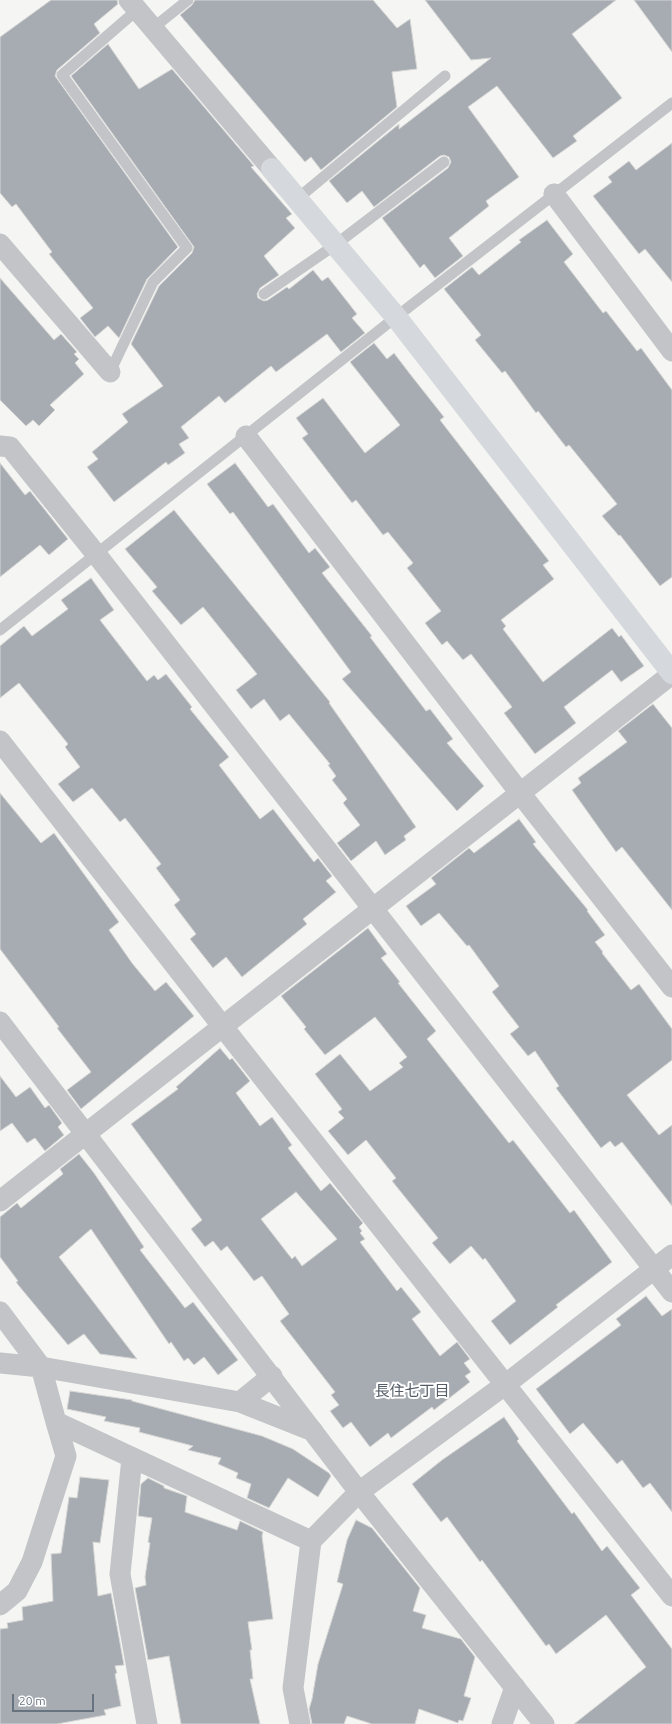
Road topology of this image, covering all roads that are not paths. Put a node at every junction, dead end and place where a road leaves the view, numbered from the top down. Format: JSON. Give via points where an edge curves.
{"nodes":[{"id":1,"x":188,"y":0,"type":"edge"},
{"id":2,"x":133,"y":5,"type":"edge"},
{"id":3,"x":153,"y":28,"type":"junction"},
{"id":4,"x":445,"y":76,"type":"dead end"},
{"id":5,"x":672,"y":104,"type":"edge"},
{"id":6,"x":444,"y":162,"type":"dead end"},
{"id":7,"x":272,"y":170,"type":"joint"},
{"id":8,"x":554,"y":194,"type":"junction"},
{"id":9,"x":297,"y":199,"type":"junction"},
{"id":10,"x":0,"y":244,"type":"edge"},
{"id":11,"x":335,"y":244,"type":"junction"},
{"id":12,"x":264,"y":294,"type":"dead end"},
{"id":13,"x":396,"y":317,"type":"junction"},
{"id":14,"x":672,"y":351,"type":"edge"},
{"id":15,"x":110,"y":372,"type":"joint"},
{"id":16,"x":246,"y":436,"type":"junction"},
{"id":17,"x":0,"y":446,"type":"edge"},
{"id":18,"x":96,"y":554,"type":"junction"},
{"id":19,"x":0,"y":630,"type":"edge"},
{"id":20,"x":672,"y":674,"type":"edge"},
{"id":21,"x":0,"y":741,"type":"edge"},
{"id":22,"x":520,"y":793,"type":"junction"},
{"id":23,"x":374,"y":908,"type":"junction"},
{"id":24,"x":672,"y":987,"type":"edge"},
{"id":25,"x":0,"y":1022,"type":"edge"},
{"id":26,"x":223,"y":1026,"type":"junction"},
{"id":27,"x":86,"y":1134,"type":"junction"},
{"id":28,"x":0,"y":1201,"type":"edge"},
{"id":29,"x":672,"y":1254,"type":"edge"},
{"id":30,"x":653,"y":1269,"type":"junction"},
{"id":31,"x":672,"y":1292,"type":"edge"},
{"id":32,"x":0,"y":1312,"type":"edge"},
{"id":33,"x":0,"y":1363,"type":"edge"},
{"id":34,"x":41,"y":1367,"type":"junction"},
{"id":35,"x":272,"y":1376,"type":"junction"},
{"id":36,"x":506,"y":1384,"type":"junction"},
{"id":37,"x":240,"y":1402,"type":"junction"},
{"id":38,"x":56,"y":1422,"type":"junction"},
{"id":39,"x":314,"y":1431,"type":"junction"},
{"id":40,"x":132,"y":1458,"type":"junction"},
{"id":41,"x":359,"y":1492,"type":"junction"},
{"id":42,"x":311,"y":1541,"type":"junction"},
{"id":43,"x":672,"y":1596,"type":"edge"},
{"id":44,"x":0,"y":1605,"type":"edge"},
{"id":45,"x":515,"y":1687,"type":"junction"},
{"id":46,"x":147,"y":1724,"type":"edge"},
{"id":47,"x":300,"y":1724,"type":"edge"},
{"id":48,"x":502,"y":1724,"type":"edge"},
{"id":49,"x":544,"y":1724,"type":"edge"}],
"edges":[{"from":1,"to":3,"type":"lane"},
{"from":2,"to":3,"type":"street"},
{"from":2,"to":15,"type":"lane","via":[[62,75],[187,248],[153,282]]},
{"from":3,"to":7,"type":"street"},
{"from":4,"to":9,"type":"lane"},
{"from":5,"to":8,"type":"lane"},
{"from":6,"to":11,"type":"lane"},
{"from":7,"to":9,"type":"street"},
{"from":8,"to":13,"type":"lane"},
{"from":8,"to":14,"type":"street"},
{"from":9,"to":11,"type":"street"},
{"from":10,"to":15,"type":"street"},
{"from":11,"to":12,"type":"lane"},
{"from":11,"to":13,"type":"street"},
{"from":13,"to":16,"type":"lane"},
{"from":13,"to":20,"type":"street"},
{"from":16,"to":18,"type":"lane"},
{"from":16,"to":22,"type":"street"},
{"from":17,"to":18,"type":"street","via":[[10,448]]},
{"from":18,"to":19,"type":"lane"},
{"from":18,"to":23,"type":"street"},
{"from":20,"to":22,"type":"street"},
{"from":21,"to":26,"type":"street"},
{"from":22,"to":23,"type":"street"},
{"from":22,"to":24,"type":"street"},
{"from":23,"to":26,"type":"street"},
{"from":23,"to":30,"type":"street"},
{"from":25,"to":27,"type":"street"},
{"from":26,"to":27,"type":"street"},
{"from":26,"to":36,"type":"street"},
{"from":27,"to":28,"type":"street"},
{"from":27,"to":35,"type":"street"},
{"from":29,"to":30,"type":"street"},
{"from":30,"to":31,"type":"street"},
{"from":30,"to":36,"type":"street"},
{"from":32,"to":34,"type":"street"},
{"from":33,"to":34,"type":"street"},
{"from":34,"to":37,"type":"street"},
{"from":34,"to":38,"type":"street"},
{"from":35,"to":37,"type":"street"},
{"from":35,"to":39,"type":"street"},
{"from":36,"to":41,"type":"street"},
{"from":36,"to":43,"type":"street"},
{"from":37,"to":39,"type":"street"},
{"from":38,"to":40,"type":"street"},
{"from":38,"to":44,"type":"street","via":[[66,1456],[32,1562],[17,1591]]},
{"from":39,"to":41,"type":"street"},
{"from":40,"to":42,"type":"street"},
{"from":40,"to":46,"type":"street","via":[[120,1574]]},
{"from":41,"to":42,"type":"street"},
{"from":41,"to":45,"type":"street"},
{"from":42,"to":47,"type":"street","via":[[293,1688]]},
{"from":45,"to":48,"type":"street"},
{"from":45,"to":49,"type":"street"}]}
